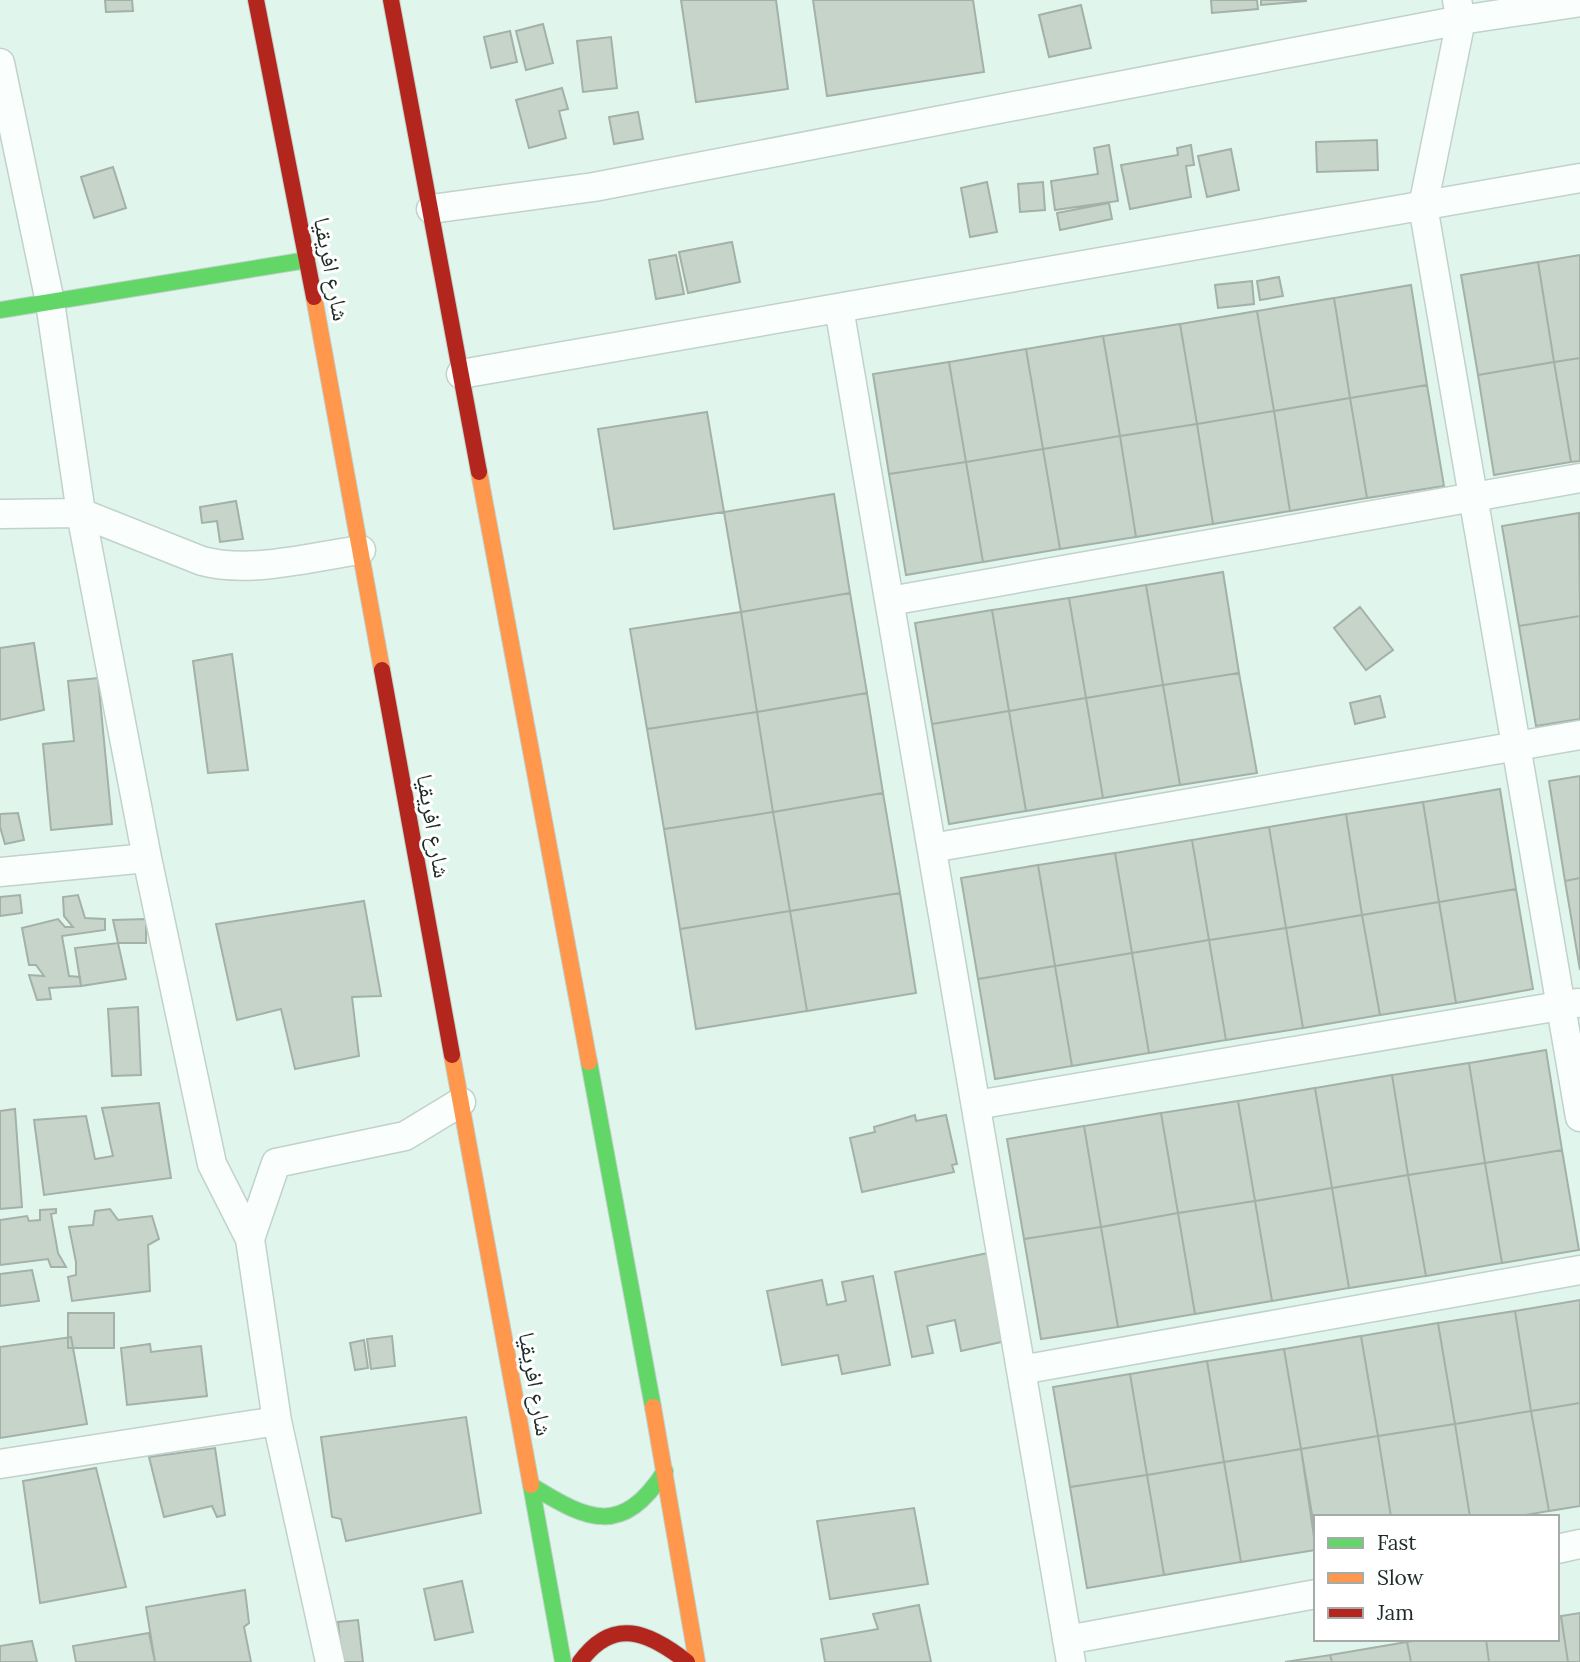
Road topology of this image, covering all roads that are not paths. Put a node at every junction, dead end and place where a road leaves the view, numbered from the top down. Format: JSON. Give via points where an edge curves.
{"nodes":[{"id":1,"x":256,"y":0,"type":"edge"},
{"id":2,"x":391,"y":0,"type":"edge"},
{"id":3,"x":1580,"y":2,"type":"edge"},
{"id":4,"x":1459,"y":10,"type":"edge"},
{"id":5,"x":0,"y":62,"type":"edge"},
{"id":6,"x":1580,"y":178,"type":"edge"},
{"id":7,"x":1423,"y":206,"type":"junction"},
{"id":8,"x":431,"y":209,"type":"junction"},
{"id":9,"x":307,"y":260,"type":"junction"},
{"id":10,"x":50,"y":302,"type":"junction"},
{"id":11,"x":839,"y":308,"type":"junction"},
{"id":12,"x":0,"y":310,"type":"edge"},
{"id":13,"x":461,"y":374,"type":"junction"},
{"id":14,"x":1580,"y":478,"type":"edge"},
{"id":15,"x":1473,"y":497,"type":"junction"},
{"id":16,"x":81,"y":513,"type":"junction"},
{"id":17,"x":0,"y":514,"type":"edge"},
{"id":18,"x":361,"y":550,"type":"junction"},
{"id":19,"x":890,"y":601,"type":"junction"},
{"id":20,"x":1580,"y":734,"type":"edge"},
{"id":21,"x":1516,"y":745,"type":"junction"},
{"id":22,"x":932,"y":848,"type":"junction"},
{"id":23,"x":147,"y":858,"type":"junction"},
{"id":24,"x":0,"y":872,"type":"edge"},
{"id":25,"x":1570,"y":1004,"type":"edge"},
{"id":26,"x":461,"y":1102,"type":"junction"},
{"id":27,"x":976,"y":1105,"type":"junction"},
{"id":28,"x":1580,"y":1117,"type":"edge"},
{"id":29,"x":250,"y":1239,"type":"junction"},
{"id":30,"x":1580,"y":1270,"type":"edge"},
{"id":31,"x":1021,"y":1370,"type":"junction"},
{"id":32,"x":277,"y":1421,"type":"junction"},
{"id":33,"x":0,"y":1464,"type":"edge"},
{"id":34,"x":665,"y":1471,"type":"junction"},
{"id":35,"x":532,"y":1486,"type":"junction"},
{"id":36,"x":1580,"y":1544,"type":"edge"},
{"id":37,"x":1559,"y":1549,"type":"edge"},
{"id":38,"x":1314,"y":1594,"type":"edge"},
{"id":39,"x":1069,"y":1651,"type":"edge"},
{"id":40,"x":330,"y":1662,"type":"edge"},
{"id":41,"x":563,"y":1662,"type":"edge"},
{"id":42,"x":580,"y":1662,"type":"edge"},
{"id":43,"x":687,"y":1662,"type":"edge"},
{"id":44,"x":697,"y":1662,"type":"edge"}],
"edges":[{"from":1,"to":9,"type":"street","name":"شارع افريقيا"},
{"from":2,"to":8,"type":"street"},
{"from":3,"to":4,"type":"street"},
{"from":4,"to":7,"type":"street"},
{"from":4,"to":8,"type":"street","via":[[594,187]]},
{"from":5,"to":10,"type":"street"},
{"from":6,"to":7,"type":"street"},
{"from":7,"to":11,"type":"street"},
{"from":7,"to":15,"type":"street"},
{"from":8,"to":13,"type":"street"},
{"from":9,"to":10,"type":"street"},
{"from":9,"to":18,"type":"street","name":"شارع افريقيا"},
{"from":10,"to":12,"type":"street"},
{"from":10,"to":16,"type":"street"},
{"from":11,"to":13,"type":"street"},
{"from":11,"to":19,"type":"street"},
{"from":13,"to":34,"type":"street"},
{"from":14,"to":15,"type":"street"},
{"from":15,"to":19,"type":"street"},
{"from":15,"to":21,"type":"street"},
{"from":16,"to":17,"type":"street"},
{"from":16,"to":18,"type":"street","via":[[219,566],[240,568]]},
{"from":16,"to":23,"type":"street"},
{"from":18,"to":26,"type":"street","name":"شارع افريقيا"},
{"from":19,"to":22,"type":"street"},
{"from":20,"to":21,"type":"street"},
{"from":21,"to":22,"type":"street"},
{"from":21,"to":25,"type":"street"},
{"from":22,"to":27,"type":"street"},
{"from":23,"to":24,"type":"street"},
{"from":23,"to":29,"type":"street","via":[[212,1164]]},
{"from":25,"to":27,"type":"street"},
{"from":25,"to":28,"type":"street"},
{"from":26,"to":29,"type":"street","via":[[405,1136],[276,1163]]},
{"from":26,"to":35,"type":"street","name":"شارع افريقيا"},
{"from":27,"to":31,"type":"street"},
{"from":29,"to":32,"type":"street"},
{"from":30,"to":31,"type":"street"},
{"from":31,"to":39,"type":"street"},
{"from":32,"to":33,"type":"street"},
{"from":32,"to":40,"type":"street"},
{"from":34,"to":35,"type":"street","via":[[642,1502],[611,1516],[579,1513]]},
{"from":34,"to":44,"type":"street"},
{"from":35,"to":41,"type":"street","name":"شارع افريقيا"},
{"from":36,"to":37,"type":"street"},
{"from":38,"to":39,"type":"street"},
{"from":42,"to":43,"type":"street","via":[[599,1640],[629,1633],[660,1643]]}]}
